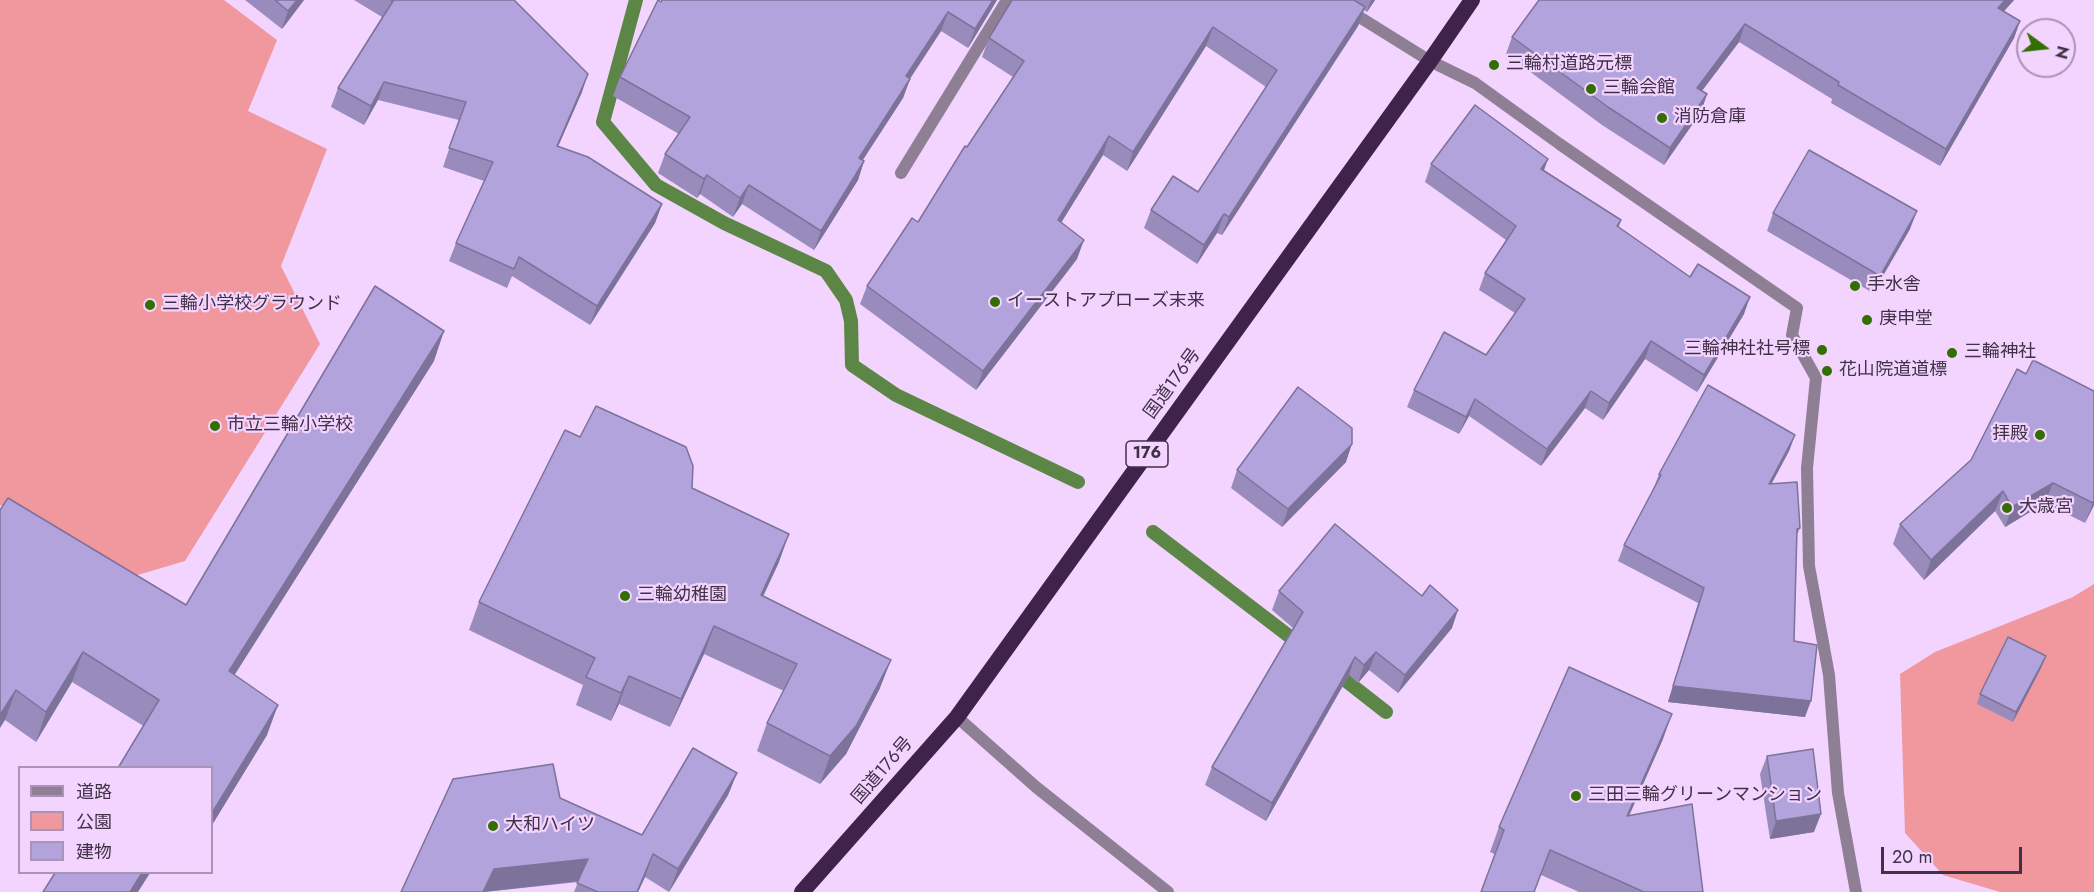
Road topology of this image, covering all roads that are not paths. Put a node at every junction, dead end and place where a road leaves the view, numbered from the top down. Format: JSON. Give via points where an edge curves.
{"nodes":[{"id":1,"x":1007,"y":0,"type":"edge"},
{"id":2,"x":1332,"y":0,"type":"edge"},
{"id":3,"x":1472,"y":0,"type":"edge"},
{"id":4,"x":1430,"y":61,"type":"junction"},
{"id":5,"x":901,"y":173,"type":"dead end"},
{"id":6,"x":957,"y":717,"type":"junction"},
{"id":7,"x":802,"y":892,"type":"edge"},
{"id":8,"x":1168,"y":892,"type":"edge"},
{"id":9,"x":1856,"y":892,"type":"edge"}],
"edges":[{"from":1,"to":5,"type":"street"},
{"from":2,"to":4,"type":"street"},
{"from":3,"to":4,"type":"highway","name":"国道176号","number":"176"},
{"from":4,"to":6,"type":"highway","name":"国道176号","number":"176"},
{"from":4,"to":9,"type":"street","via":[[1475,83],[1797,308],[1792,335],[1816,378],[1807,468],[1809,566],[1829,675],[1838,793]]},
{"from":6,"to":7,"type":"highway","name":"国道176号","number":"176"},
{"from":6,"to":8,"type":"street","via":[[1036,787]]}]}
